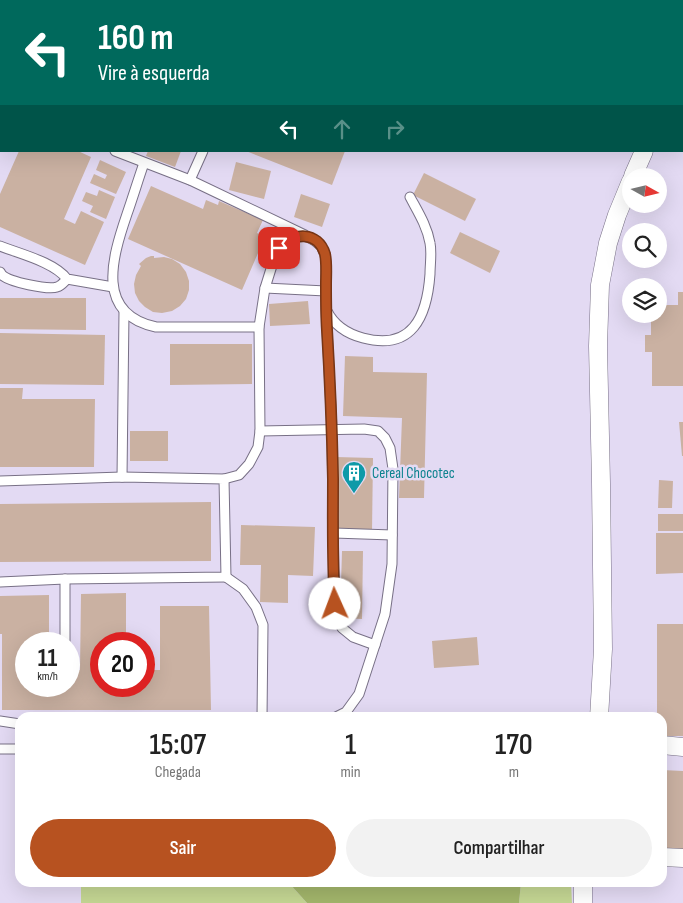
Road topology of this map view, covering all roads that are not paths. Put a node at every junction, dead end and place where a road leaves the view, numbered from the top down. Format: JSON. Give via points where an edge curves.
{"nodes":[{"id":1,"x":116,"y":152,"type":"edge"},
{"id":2,"x":203,"y":152,"type":"edge"},
{"id":3,"x":644,"y":152,"type":"edge"},
{"id":4,"x":144,"y":164,"type":"junction"},
{"id":5,"x":637,"y":168,"type":"edge"},
{"id":6,"x":190,"y":180,"type":"junction"},
{"id":7,"x":410,"y":197,"type":"dead end"},
{"id":8,"x":622,"y":204,"type":"edge"},
{"id":9,"x":308,"y":237,"type":"junction"},
{"id":10,"x":0,"y":246,"type":"edge"},
{"id":11,"x":1,"y":273,"type":"edge"},
{"id":12,"x":66,"y":279,"type":"junction"},
{"id":13,"x":0,"y":285,"type":"edge"},
{"id":14,"x":114,"y":287,"type":"junction"},
{"id":15,"x":265,"y":288,"type":"junction"},
{"id":16,"x":326,"y":291,"type":"junction"},
{"id":17,"x":326,"y":309,"type":"junction"},
{"id":18,"x":124,"y":312,"type":"junction"},
{"id":19,"x":258,"y":327,"type":"junction"},
{"id":20,"x":332,"y":429,"type":"junction"},
{"id":21,"x":260,"y":431,"type":"junction"},
{"id":22,"x":122,"y":477,"type":"junction"},
{"id":23,"x":224,"y":480,"type":"junction"},
{"id":24,"x":0,"y":481,"type":"edge"},
{"id":25,"x":334,"y":533,"type":"junction"},
{"id":26,"x":392,"y":535,"type":"junction"},
{"id":27,"x":226,"y":578,"type":"junction"},
{"id":28,"x":65,"y":579,"type":"junction"},
{"id":29,"x":0,"y":582,"type":"edge"},
{"id":30,"x":65,"y":632,"type":"edge"},
{"id":31,"x":375,"y":645,"type":"junction"},
{"id":32,"x":602,"y":673,"type":"junction"},
{"id":33,"x":262,"y":712,"type":"edge"},
{"id":34,"x":346,"y":712,"type":"edge"},
{"id":35,"x":599,"y":712,"type":"edge"},
{"id":36,"x":608,"y":712,"type":"edge"},
{"id":37,"x":0,"y":721,"type":"edge"},
{"id":38,"x":15,"y":723,"type":"edge"},
{"id":39,"x":667,"y":745,"type":"edge"},
{"id":40,"x":683,"y":747,"type":"edge"},
{"id":41,"x":0,"y":749,"type":"edge"},
{"id":42,"x":15,"y":749,"type":"edge"},
{"id":43,"x":683,"y":753,"type":"edge"},
{"id":44,"x":667,"y":754,"type":"edge"},
{"id":45,"x":667,"y":857,"type":"edge"},
{"id":46,"x":683,"y":858,"type":"edge"},
{"id":47,"x":583,"y":887,"type":"edge"},
{"id":48,"x":583,"y":903,"type":"edge"}],
"edges":[{"from":1,"to":4,"type":"lane"},
{"from":2,"to":6,"type":"lane"},
{"from":3,"to":5,"type":"street"},
{"from":4,"to":6,"type":"lane"},
{"from":4,"to":14,"type":"lane","via":[[118,241],[112,272]]},
{"from":6,"to":9,"type":"lane"},
{"from":7,"to":17,"type":"lane","via":[[431,244],[429,288],[415,326],[403,338],[374,341],[345,330],[332,320]]},
{"from":8,"to":32,"type":"street","via":[[608,243],[600,285]]},
{"from":9,"to":15,"type":"lane","via":[[300,236],[284,242],[275,256]]},
{"from":9,"to":16,"type":"lane","via":[[315,240],[325,254]]},
{"from":10,"to":12,"type":"lane","via":[[52,267]]},
{"from":11,"to":12,"type":"lane","via":[[46,288],[56,288]]},
{"from":11,"to":13,"type":"lane"},
{"from":12,"to":14,"type":"lane"},
{"from":14,"to":18,"type":"lane"},
{"from":15,"to":16,"type":"lane"},
{"from":15,"to":19,"type":"lane"},
{"from":16,"to":17,"type":"lane"},
{"from":17,"to":20,"type":"lane"},
{"from":18,"to":19,"type":"lane","via":[[134,320],[156,328]]},
{"from":18,"to":22,"type":"lane"},
{"from":19,"to":21,"type":"lane"},
{"from":20,"to":21,"type":"lane"},
{"from":20,"to":25,"type":"lane"},
{"from":20,"to":26,"type":"lane","via":[[378,431],[385,438],[393,468]]},
{"from":21,"to":23,"type":"lane","via":[[258,447],[249,464],[239,475]]},
{"from":22,"to":23,"type":"lane"},
{"from":22,"to":24,"type":"lane"},
{"from":23,"to":27,"type":"lane"},
{"from":25,"to":26,"type":"lane"},
{"from":25,"to":31,"type":"lane","via":[[336,615],[342,628],[353,637]]},
{"from":26,"to":31,"type":"lane","via":[[392,564],[385,614]]},
{"from":27,"to":28,"type":"lane"},
{"from":27,"to":33,"type":"lane","via":[[243,590],[256,607],[263,625]]},
{"from":28,"to":29,"type":"lane"},
{"from":28,"to":30,"type":"lane"},
{"from":31,"to":34,"type":"lane","via":[[359,694]]},
{"from":32,"to":35,"type":"street"},
{"from":32,"to":36,"type":"street"},
{"from":37,"to":38,"type":"lane"},
{"from":39,"to":40,"type":"street"},
{"from":41,"to":42,"type":"lane"},
{"from":43,"to":44,"type":"street"},
{"from":45,"to":46,"type":"street"},
{"from":47,"to":48,"type":"street"}]}
